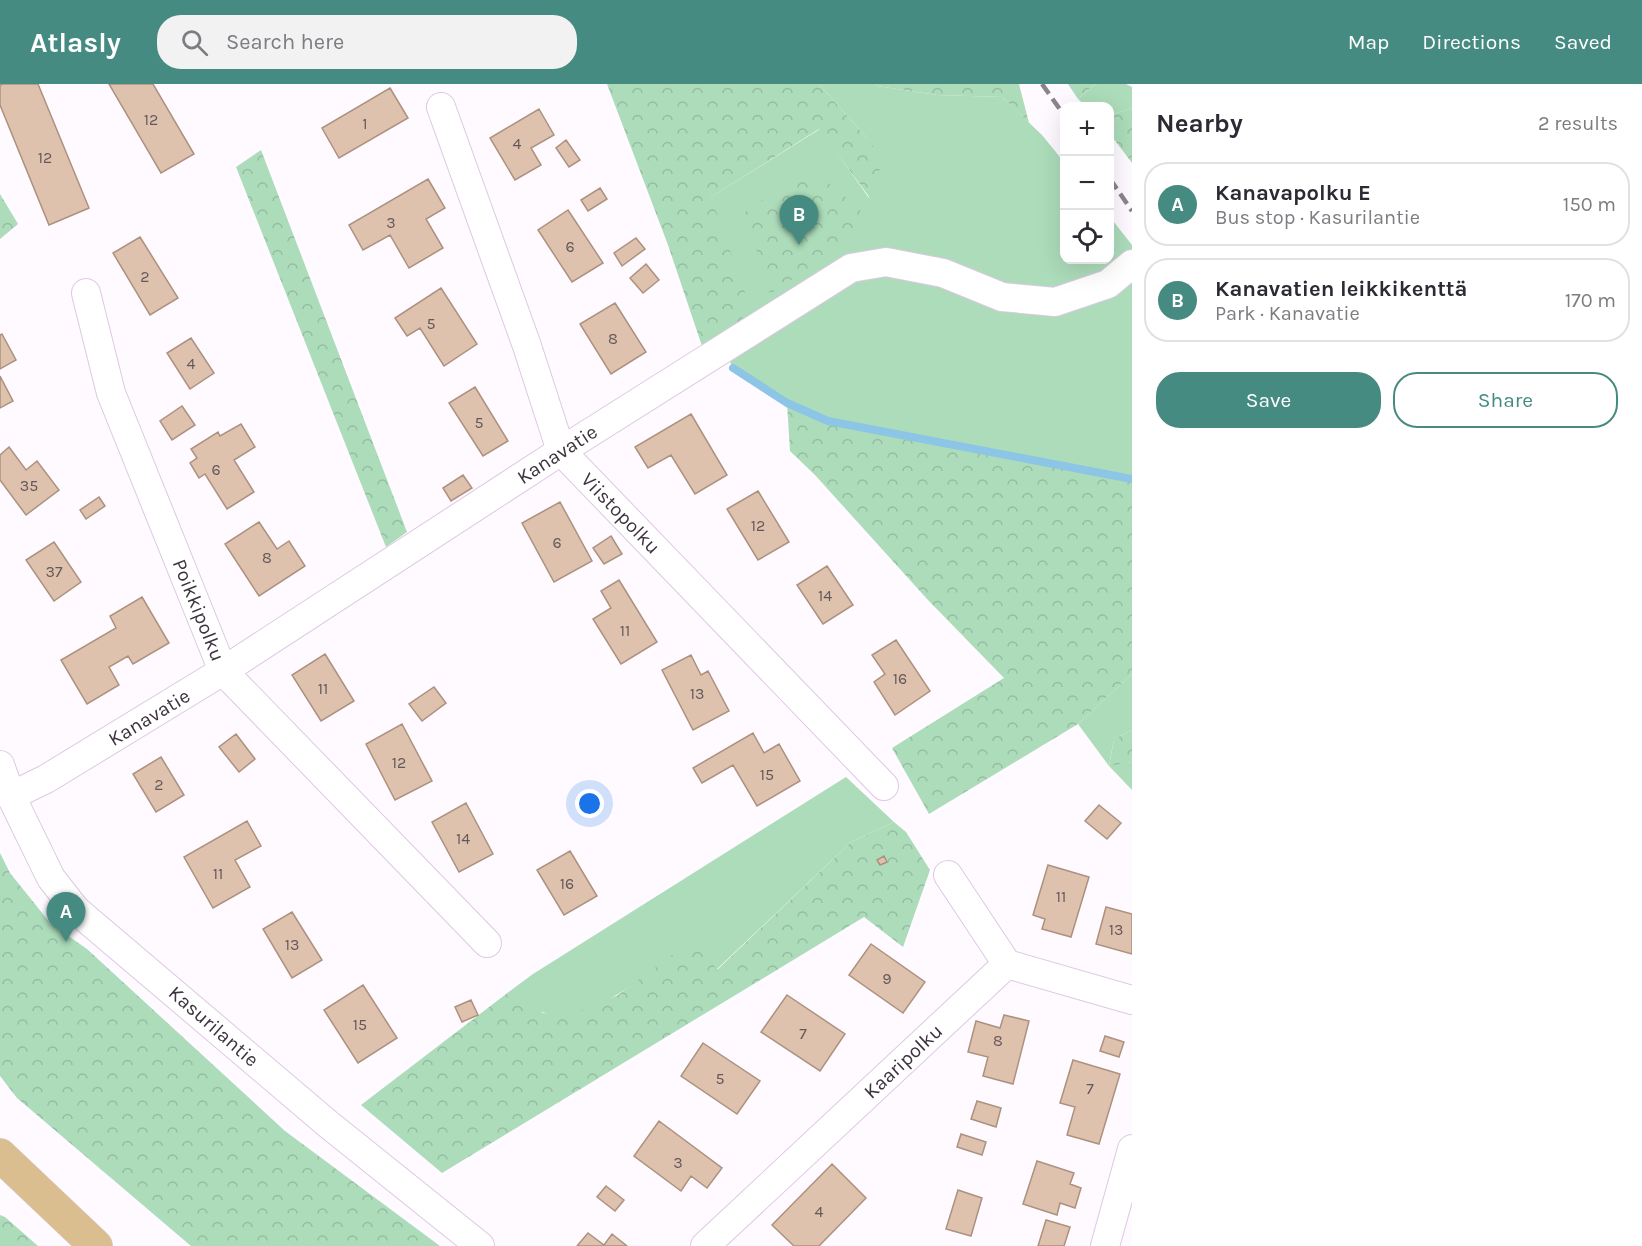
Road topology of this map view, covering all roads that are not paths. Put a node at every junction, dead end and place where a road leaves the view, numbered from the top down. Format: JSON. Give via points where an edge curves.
{"nodes":[{"id":1,"x":441,"y":107,"type":"dead end"},
{"id":2,"x":1132,"y":264,"type":"edge"},
{"id":3,"x":86,"y":293,"type":"dead end"},
{"id":4,"x":561,"y":451,"type":"junction"},
{"id":5,"x":223,"y":671,"type":"junction"},
{"id":6,"x":0,"y":765,"type":"edge"},
{"id":7,"x":884,"y":786,"type":"dead end"},
{"id":8,"x":11,"y":796,"type":"junction"},
{"id":9,"x":948,"y":875,"type":"dead end"},
{"id":10,"x":487,"y":944,"type":"dead end"},
{"id":11,"x":1007,"y":964,"type":"junction"},
{"id":12,"x":1132,"y":1000,"type":"edge"},
{"id":13,"x":1132,"y":1149,"type":"edge"},
{"id":14,"x":0,"y":1155,"type":"edge"},
{"id":15,"x":96,"y":1246,"type":"edge"},
{"id":16,"x":480,"y":1246,"type":"edge"},
{"id":17,"x":705,"y":1246,"type":"edge"},
{"id":18,"x":1105,"y":1246,"type":"edge"}],
"edges":[{"from":1,"to":4,"type":"street","name":"Viistopolku"},
{"from":2,"to":4,"type":"street","name":"Kanavatie","via":[[1108,284],[1055,302],[1002,297],[943,273],[886,262],[851,268]]},
{"from":3,"to":5,"type":"street","name":"Poikkipolku","via":[[111,393]]},
{"from":4,"to":5,"type":"street","name":"Kanavatie"},
{"from":4,"to":7,"type":"street","name":"Viistopolku"},
{"from":5,"to":8,"type":"street","name":"Kanavatie","via":[[46,779]]},
{"from":5,"to":10,"type":"street","name":"Poikkipolku"},
{"from":6,"to":8,"type":"street","name":"Kasurilantie"},
{"from":8,"to":16,"type":"street","name":"Kasurilantie","via":[[51,878],[76,910],[328,1124]]},
{"from":9,"to":11,"type":"street"},
{"from":11,"to":12,"type":"street"},
{"from":11,"to":17,"type":"street","name":"Kaaripolku"},
{"from":13,"to":18,"type":"street"},
{"from":14,"to":15,"type":"main road"}]}
